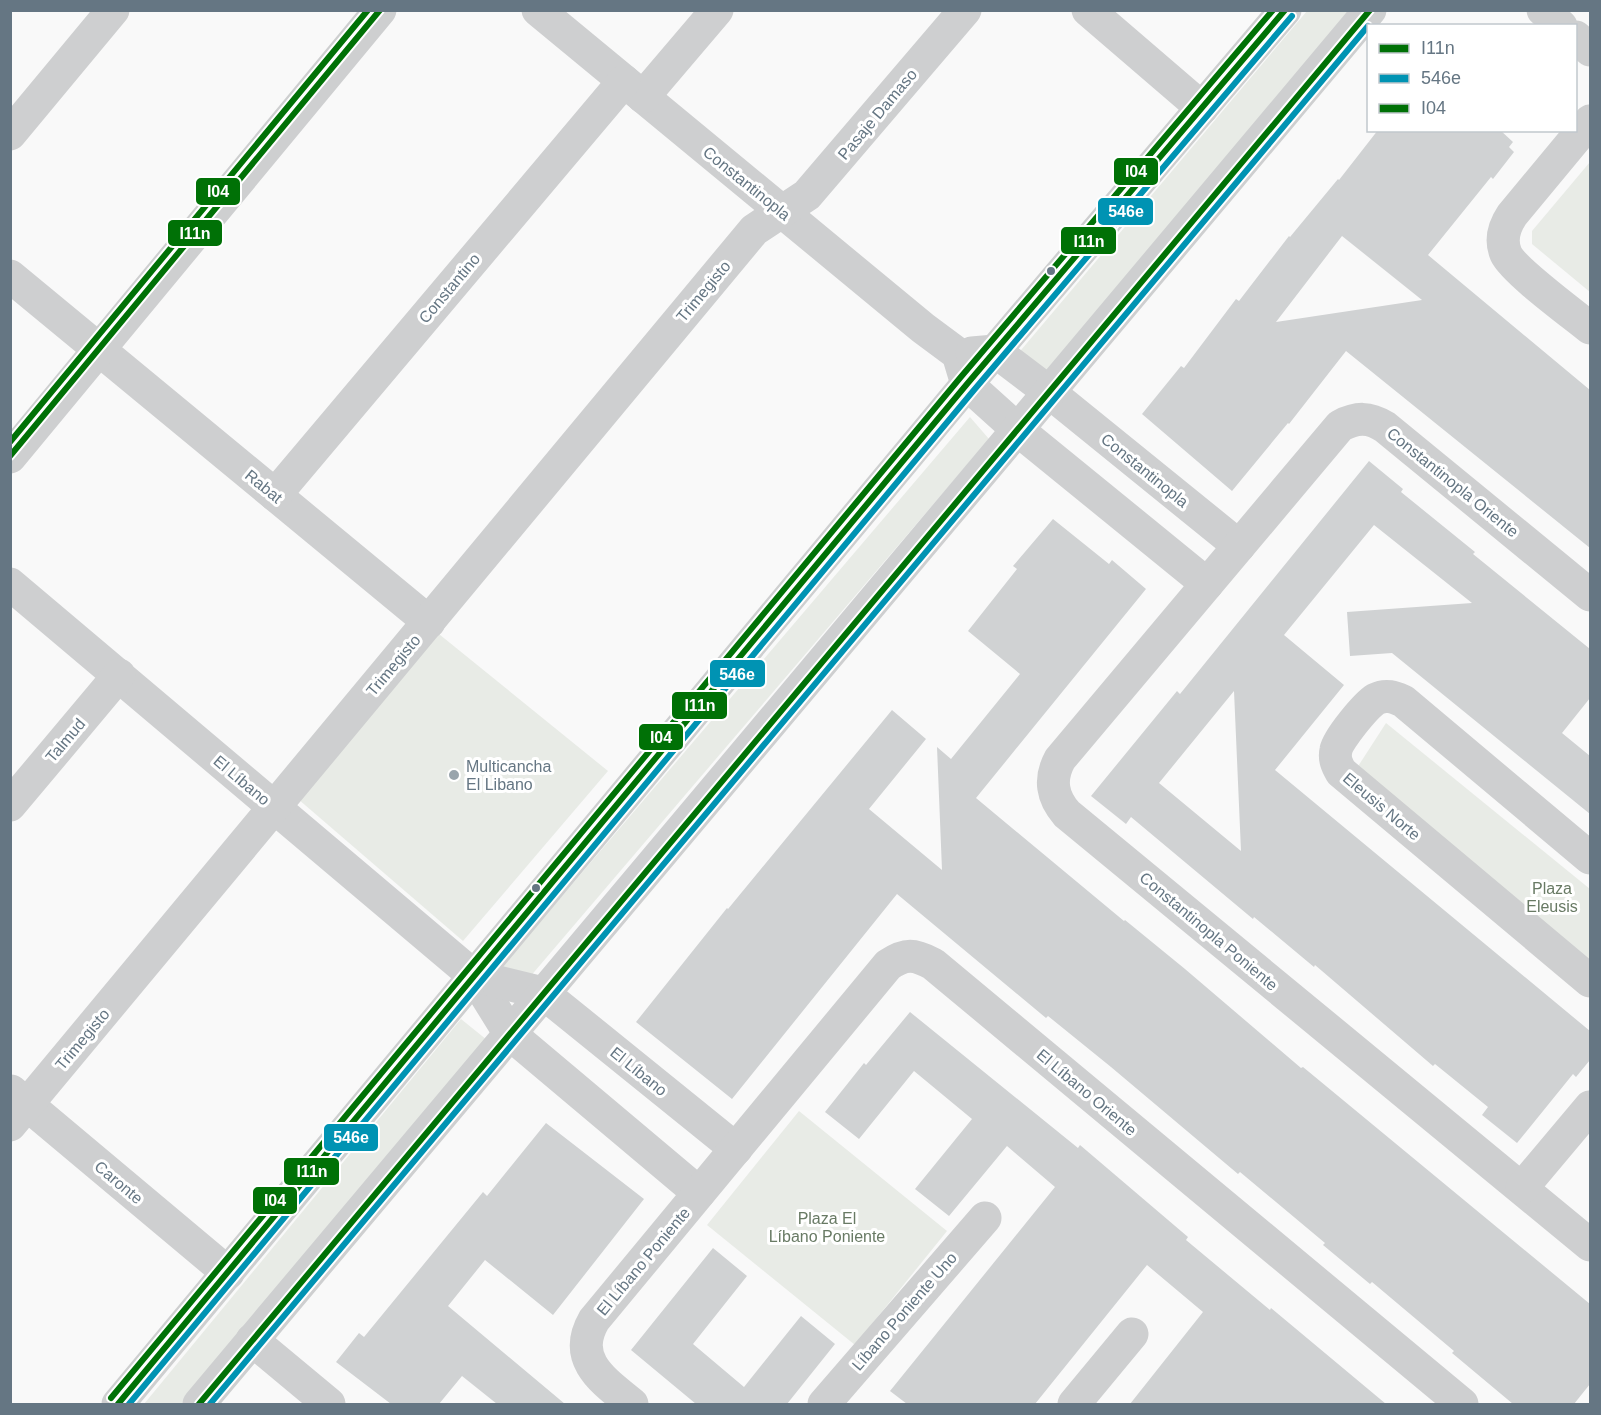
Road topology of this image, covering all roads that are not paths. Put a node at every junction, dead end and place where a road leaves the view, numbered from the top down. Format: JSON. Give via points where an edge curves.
{"nodes":[{"id":1,"x":112,"y":10,"type":"edge"},
{"id":2,"x":380,"y":10,"type":"edge"},
{"id":3,"x":538,"y":10,"type":"edge"},
{"id":4,"x":717,"y":10,"type":"edge"},
{"id":5,"x":965,"y":10,"type":"edge"},
{"id":6,"x":1088,"y":10,"type":"edge"},
{"id":7,"x":1285,"y":10,"type":"edge"},
{"id":8,"x":1370,"y":10,"type":"edge"},
{"id":9,"x":1543,"y":10,"type":"edge"},
{"id":10,"x":1559,"y":24,"type":"edge"},
{"id":11,"x":1577,"y":40,"type":"edge"},
{"id":12,"x":1590,"y":50,"type":"edge"},
{"id":13,"x":633,"y":89,"type":"junction"},
{"id":14,"x":1202,"y":108,"type":"junction"},
{"id":15,"x":1590,"y":120,"type":"edge"},
{"id":16,"x":10,"y":134,"type":"edge"},
{"id":17,"x":782,"y":212,"type":"junction"},
{"id":18,"x":10,"y":276,"type":"edge"},
{"id":19,"x":1590,"y":328,"type":"edge"},
{"id":20,"x":99,"y":350,"type":"junction"},
{"id":21,"x":995,"y":351,"type":"junction"},
{"id":22,"x":963,"y":369,"type":"junction"},
{"id":23,"x":1049,"y":392,"type":"junction"},
{"id":24,"x":1018,"y":430,"type":"junction"},
{"id":25,"x":10,"y":457,"type":"edge"},
{"id":26,"x":275,"y":495,"type":"junction"},
{"id":27,"x":1222,"y":566,"type":"junction"},
{"id":28,"x":10,"y":584,"type":"edge"},
{"id":29,"x":1590,"y":595,"type":"edge"},
{"id":30,"x":429,"y":622,"type":"junction"},
{"id":31,"x":119,"y":675,"type":"junction"},
{"id":32,"x":10,"y":806,"type":"edge"},
{"id":33,"x":274,"y":808,"type":"junction"},
{"id":34,"x":1590,"y":858,"type":"edge"},
{"id":35,"x":474,"y":976,"type":"junction"},
{"id":36,"x":1590,"y":981,"type":"edge"},
{"id":37,"x":543,"y":993,"type":"junction"},
{"id":38,"x":510,"y":1034,"type":"junction"},
{"id":39,"x":16,"y":1107,"type":"edge"},
{"id":40,"x":1590,"y":1107,"type":"edge"},
{"id":41,"x":736,"y":1149,"type":"junction"},
{"id":42,"x":1522,"y":1188,"type":"junction"},
{"id":43,"x":699,"y":1193,"type":"junction"},
{"id":44,"x":984,"y":1218,"type":"dead end"},
{"id":45,"x":1590,"y":1245,"type":"edge"},
{"id":46,"x":228,"y":1273,"type":"junction"},
{"id":47,"x":1132,"y":1334,"type":"dead end"},
{"id":48,"x":252,"y":1340,"type":"junction"},
{"id":49,"x":118,"y":1404,"type":"edge"},
{"id":50,"x":199,"y":1404,"type":"edge"},
{"id":51,"x":329,"y":1404,"type":"edge"},
{"id":52,"x":632,"y":1404,"type":"edge"},
{"id":53,"x":824,"y":1404,"type":"edge"},
{"id":54,"x":1074,"y":1404,"type":"edge"},
{"id":55,"x":1462,"y":1404,"type":"edge"}],
"edges":[{"from":1,"to":16,"type":"street"},
{"from":2,"to":20,"type":"street"},
{"from":3,"to":13,"type":"street","name":"Constantinopla"},
{"from":4,"to":13,"type":"street","name":"Constantino"},
{"from":5,"to":17,"type":"street","name":"Pasaje Damaso","via":[[807,195]]},
{"from":6,"to":14,"type":"street"},
{"from":7,"to":14,"type":"street"},
{"from":8,"to":23,"type":"street"},
{"from":9,"to":10,"type":"street"},
{"from":11,"to":12,"type":"street"},
{"from":13,"to":17,"type":"street","name":"Constantinopla"},
{"from":13,"to":26,"type":"street","name":"Constantino"},
{"from":14,"to":21,"type":"street"},
{"from":15,"to":19,"type":"street","via":[[1506,223],[1503,243],[1510,261]]},
{"from":17,"to":22,"type":"street","name":"Constantinopla","via":[[923,328]]},
{"from":17,"to":30,"type":"street","name":"Trimegisto","via":[[754,230]]},
{"from":18,"to":20,"type":"street","name":"Rabat"},
{"from":20,"to":25,"type":"street"},
{"from":20,"to":26,"type":"street","name":"Rabat"},
{"from":21,"to":22,"type":"street"},
{"from":21,"to":23,"type":"street","name":"Constantinopla"},
{"from":22,"to":24,"type":"street","name":"Constantinopla"},
{"from":22,"to":35,"type":"street"},
{"from":23,"to":24,"type":"street"},
{"from":23,"to":27,"type":"street","name":"Constantinopla"},
{"from":24,"to":27,"type":"street","name":"Constantinopla"},
{"from":24,"to":37,"type":"street"},
{"from":26,"to":30,"type":"street","name":"Rabat"},
{"from":27,"to":29,"type":"street","name":"Constantinopla Oriente","via":[[1340,426],[1363,418],[1385,427]]},
{"from":27,"to":42,"type":"street","name":"Constantinopla Poniente","via":[[1060,759],[1053,778],[1056,798],[1067,814]]},
{"from":28,"to":31,"type":"street","name":"El Líbano"},
{"from":30,"to":33,"type":"street","name":"Trimegisto"},
{"from":31,"to":32,"type":"street","name":"Talmud"},
{"from":31,"to":33,"type":"street","name":"El Líbano"},
{"from":33,"to":35,"type":"street","name":"El Líbano"},
{"from":33,"to":39,"type":"street","name":"Trimegisto"},
{"from":34,"to":36,"type":"street","name":"Eleusis Norte","via":[[1403,701],[1394,697],[1375,700],[1339,741],[1335,757],[1341,772]]},
{"from":35,"to":37,"type":"street","name":"El Líbano"},
{"from":35,"to":38,"type":"street","name":"El Líbano"},
{"from":35,"to":46,"type":"street"},
{"from":37,"to":38,"type":"street"},
{"from":37,"to":41,"type":"street","name":"El Líbano"},
{"from":38,"to":43,"type":"street","name":"El Líbano"},
{"from":38,"to":48,"type":"street"},
{"from":39,"to":46,"type":"street","name":"Caronte"},
{"from":40,"to":42,"type":"street"},
{"from":41,"to":43,"type":"street","name":"El Líbano Poniente"},
{"from":41,"to":55,"type":"street","name":"El Líbano Oriente","via":[[888,965],[909,955],[920,958],[933,964]]},
{"from":42,"to":45,"type":"street","name":"Constantinopla Poniente"},
{"from":43,"to":52,"type":"street","name":"El Líbano Poniente","via":[[588,1330],[586,1347],[594,1370]]},
{"from":44,"to":53,"type":"street","name":"Líbano Poniente Uno"},
{"from":46,"to":49,"type":"street"},
{"from":47,"to":54,"type":"street"},
{"from":48,"to":50,"type":"street"},
{"from":48,"to":51,"type":"street"}]}
